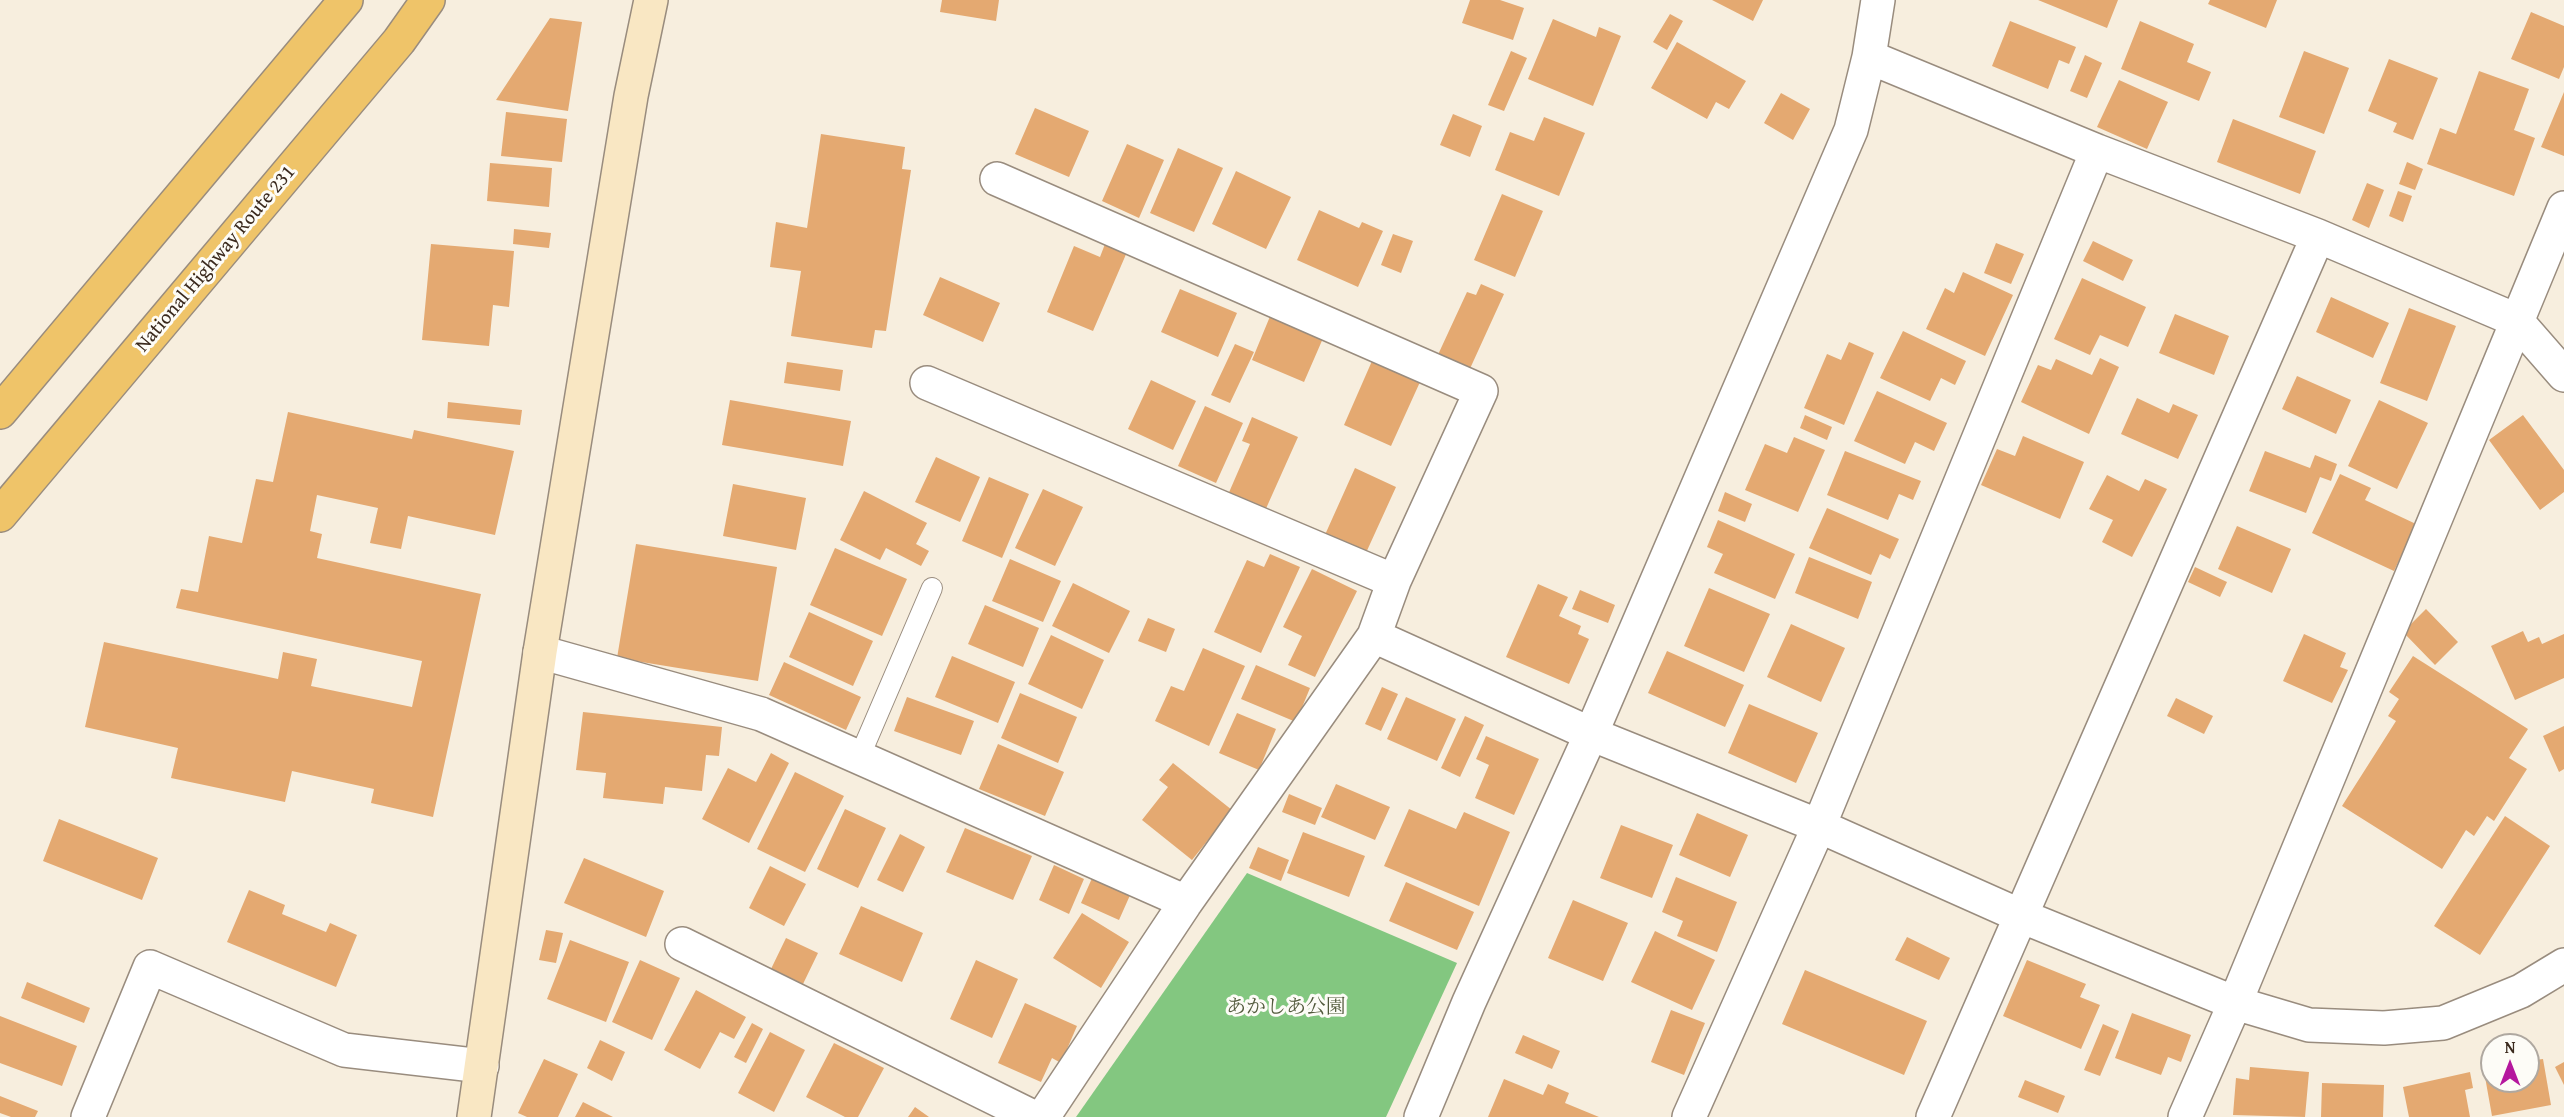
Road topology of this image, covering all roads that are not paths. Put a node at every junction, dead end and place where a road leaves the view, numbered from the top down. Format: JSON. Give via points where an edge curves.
{"nodes":[{"id":1,"x":346,"y":0,"type":"edge"},
{"id":2,"x":428,"y":0,"type":"edge"},
{"id":3,"x":651,"y":0,"type":"edge"},
{"id":4,"x":1878,"y":0,"type":"edge"},
{"id":5,"x":1869,"y":57,"type":"junction"},
{"id":6,"x":2097,"y":151,"type":"junction"},
{"id":7,"x":997,"y":179,"type":"dead end"},
{"id":8,"x":2564,"y":208,"type":"edge"},
{"id":9,"x":2318,"y":236,"type":"junction"},
{"id":10,"x":2516,"y":320,"type":"junction"},
{"id":11,"x":2564,"y":375,"type":"edge"},
{"id":12,"x":927,"y":383,"type":"dead end"},
{"id":13,"x":0,"y":412,"type":"edge"},
{"id":14,"x":0,"y":515,"type":"edge"},
{"id":15,"x":1394,"y":581,"type":"junction"},
{"id":16,"x":932,"y":588,"type":"dead end"},
{"id":17,"x":1374,"y":636,"type":"junction"},
{"id":18,"x":540,"y":652,"type":"junction"},
{"id":19,"x":1591,"y":734,"type":"junction"},
{"id":20,"x":859,"y":758,"type":"junction"},
{"id":21,"x":1819,"y":826,"type":"junction"},
{"id":22,"x":1186,"y":902,"type":"junction"},
{"id":23,"x":2021,"y":916,"type":"junction"},
{"id":24,"x":682,"y":944,"type":"dead end"},
{"id":25,"x":2564,"y":965,"type":"edge"},
{"id":26,"x":2235,"y":1003,"type":"junction"},
{"id":27,"x":482,"y":1066,"type":"junction"},
{"id":28,"x":88,"y":1117,"type":"edge"},
{"id":29,"x":474,"y":1117,"type":"edge"},
{"id":30,"x":1033,"y":1117,"type":"edge"},
{"id":31,"x":1043,"y":1117,"type":"edge"},
{"id":32,"x":1421,"y":1117,"type":"edge"},
{"id":33,"x":1689,"y":1117,"type":"edge"},
{"id":34,"x":1933,"y":1117,"type":"edge"},
{"id":35,"x":2185,"y":1117,"type":"edge"}],
"edges":[{"from":1,"to":13,"type":"highway"},
{"from":2,"to":14,"type":"highway","name":"National Highway Route 231","via":[[399,41]]},
{"from":3,"to":18,"type":"street","via":[[631,96]]},
{"from":4,"to":5,"type":"street"},
{"from":5,"to":6,"type":"street"},
{"from":5,"to":19,"type":"street","via":[[1851,130]]},
{"from":6,"to":9,"type":"street"},
{"from":6,"to":21,"type":"street"},
{"from":7,"to":15,"type":"street","via":[[1480,391]]},
{"from":8,"to":10,"type":"street"},
{"from":9,"to":10,"type":"street"},
{"from":9,"to":23,"type":"street"},
{"from":10,"to":11,"type":"street"},
{"from":10,"to":26,"type":"street"},
{"from":12,"to":15,"type":"street"},
{"from":15,"to":17,"type":"street"},
{"from":16,"to":20,"type":"lane"},
{"from":17,"to":19,"type":"street"},
{"from":17,"to":22,"type":"street"},
{"from":18,"to":20,"type":"street","via":[[760,714]]},
{"from":18,"to":27,"type":"street"},
{"from":19,"to":21,"type":"street"},
{"from":19,"to":32,"type":"street"},
{"from":20,"to":22,"type":"street"},
{"from":21,"to":23,"type":"street"},
{"from":21,"to":33,"type":"street"},
{"from":22,"to":31,"type":"street"},
{"from":23,"to":26,"type":"street"},
{"from":23,"to":34,"type":"street"},
{"from":24,"to":30,"type":"street"},
{"from":25,"to":26,"type":"street","via":[[2521,991],[2443,1023],[2384,1028],[2309,1025]]},
{"from":26,"to":35,"type":"street"},
{"from":27,"to":28,"type":"street","via":[[344,1050],[150,967]]},
{"from":27,"to":29,"type":"street"}]}
